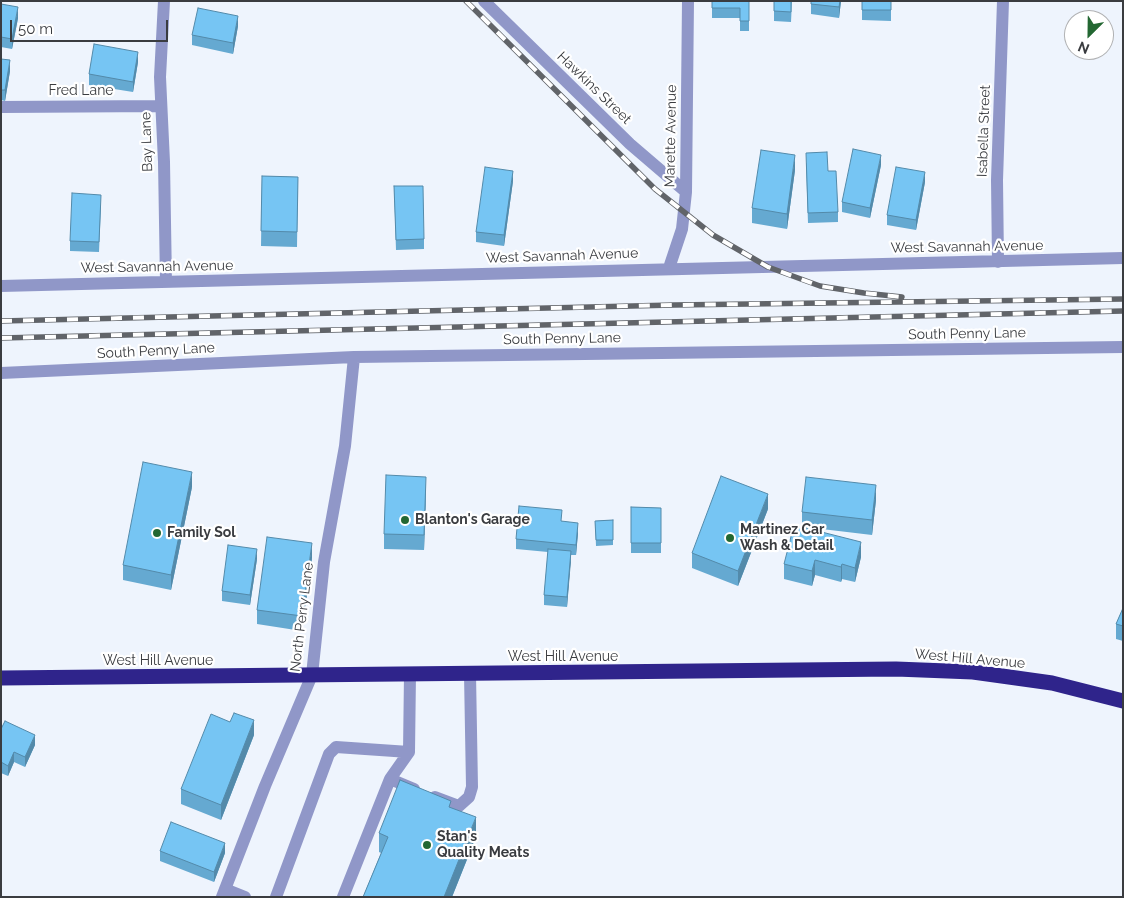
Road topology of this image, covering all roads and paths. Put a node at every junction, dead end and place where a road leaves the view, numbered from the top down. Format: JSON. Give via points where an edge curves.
{"nodes":[{"id":1,"x":164,"y":1,"type":"edge"},
{"id":2,"x":484,"y":1,"type":"edge"},
{"id":3,"x":688,"y":1,"type":"edge"},
{"id":4,"x":1003,"y":1,"type":"edge"},
{"id":5,"x":161,"y":106,"type":"junction"},
{"id":6,"x":1,"y":107,"type":"edge"},
{"id":7,"x":686,"y":192,"type":"junction"},
{"id":8,"x":1123,"y":258,"type":"edge"},
{"id":9,"x":998,"y":262,"type":"junction"},
{"id":10,"x":668,"y":268,"type":"junction"},
{"id":11,"x":166,"y":282,"type":"junction"},
{"id":12,"x":1,"y":286,"type":"edge"},
{"id":13,"x":1123,"y":347,"type":"edge"},
{"id":14,"x":354,"y":357,"type":"junction"},
{"id":15,"x":1,"y":373,"type":"edge"},
{"id":16,"x":410,"y":674,"type":"junction"},
{"id":17,"x":470,"y":674,"type":"junction"},
{"id":18,"x":312,"y":675,"type":"junction"},
{"id":19,"x":1,"y":678,"type":"edge"},
{"id":20,"x":1123,"y":701,"type":"edge"},
{"id":21,"x":409,"y":752,"type":"junction"},
{"id":22,"x":390,"y":779,"type":"junction"},
{"id":23,"x":224,"y":893,"type":"edge"},
{"id":24,"x":245,"y":897,"type":"edge"},
{"id":25,"x":276,"y":897,"type":"edge"},
{"id":26,"x":343,"y":897,"type":"edge"}],
"edges":[{"from":1,"to":5,"type":"street","name":"Bay Lane"},
{"from":2,"to":7,"type":"street","name":"Hawkins Street","via":[[630,144]]},
{"from":3,"to":7,"type":"street","name":"Marette Avenue"},
{"from":4,"to":9,"type":"street","name":"Isabella Street","via":[[997,180]]},
{"from":5,"to":6,"type":"street","name":"Fred Lane"},
{"from":5,"to":11,"type":"street","name":"Bay Lane"},
{"from":7,"to":10,"type":"street","name":"Marette Avenue","via":[[682,229]]},
{"from":8,"to":9,"type":"street","name":"West Savannah Avenue"},
{"from":9,"to":10,"type":"street","name":"West Savannah Avenue"},
{"from":10,"to":11,"type":"street","name":"West Savannah Avenue"},
{"from":11,"to":12,"type":"street","name":"West Savannah Avenue"},
{"from":13,"to":14,"type":"street","name":"South Penny Lane"},
{"from":14,"to":15,"type":"street","name":"South Penny Lane"},
{"from":14,"to":18,"type":"street","name":"North Perry Lane","via":[[345,446],[324,562]]},
{"from":16,"to":17,"type":"highway","name":"West Hill Avenue"},
{"from":16,"to":18,"type":"highway","name":"West Hill Avenue"},
{"from":16,"to":21,"type":"street"},
{"from":17,"to":20,"type":"highway","name":"West Hill Avenue","via":[[896,669],[973,672],[1052,684]]},
{"from":17,"to":22,"type":"street","via":[[472,787],[469,797],[459,806]]},
{"from":18,"to":19,"type":"highway","name":"West Hill Avenue"},
{"from":18,"to":23,"type":"street","name":"North Perry Lane"},
{"from":21,"to":22,"type":"street"},
{"from":21,"to":25,"type":"street","via":[[336,747],[329,754]]},
{"from":22,"to":26,"type":"street"},
{"from":23,"to":24,"type":"street"}]}
